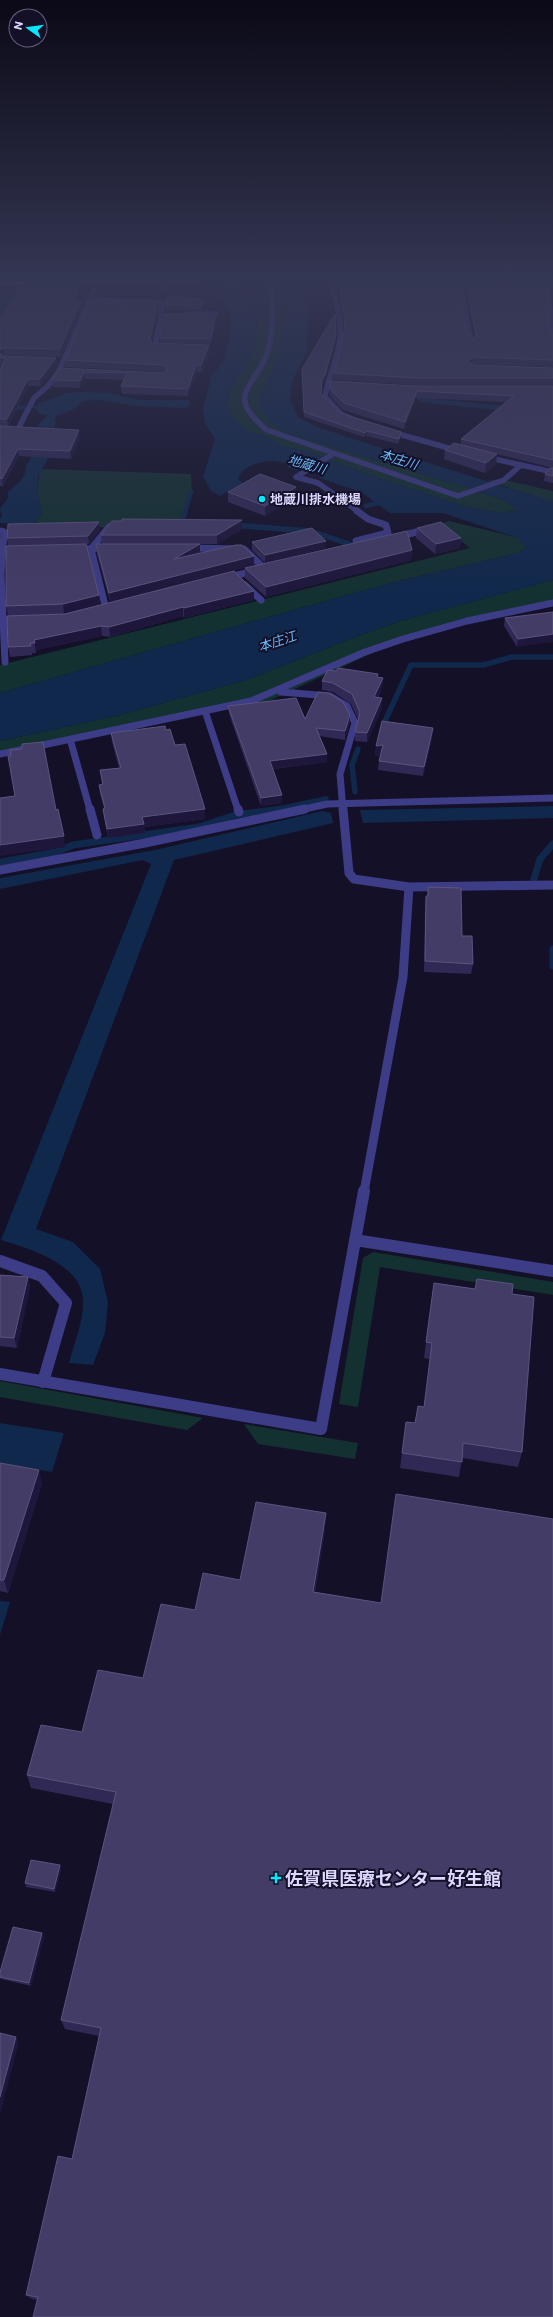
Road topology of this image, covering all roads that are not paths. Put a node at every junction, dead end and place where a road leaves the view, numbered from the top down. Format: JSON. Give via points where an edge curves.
{"nodes":[{"id":1,"x":44,"y":388,"type":"edge"},
{"id":2,"x":248,"y":388,"type":"edge"},
{"id":3,"x":326,"y":388,"type":"edge"},
{"id":4,"x":360,"y":422,"type":"edge"},
{"id":5,"x":382,"y":429,"type":"edge"},
{"id":6,"x":0,"y":430,"type":"edge"},
{"id":7,"x":469,"y":453,"type":"edge"},
{"id":8,"x":333,"y":454,"type":"junction"},
{"id":9,"x":476,"y":456,"type":"edge"},
{"id":10,"x":520,"y":465,"type":"junction"},
{"id":11,"x":553,"y":472,"type":"edge"},
{"id":12,"x":109,"y":527,"type":"edge"},
{"id":13,"x":1,"y":528,"type":"edge"},
{"id":14,"x":434,"y":528,"type":"edge"},
{"id":15,"x":359,"y":546,"type":"junction"},
{"id":16,"x":122,"y":548,"type":"edge"},
{"id":17,"x":175,"y":548,"type":"edge"},
{"id":18,"x":352,"y":548,"type":"edge"},
{"id":19,"x":69,"y":549,"type":"edge"},
{"id":20,"x":91,"y":549,"type":"junction"},
{"id":21,"x":271,"y":567,"type":"edge"},
{"id":22,"x":264,"y":568,"type":"junction"},
{"id":23,"x":0,"y":574,"type":"edge"},
{"id":24,"x":236,"y":576,"type":"junction"},
{"id":25,"x":220,"y":580,"type":"edge"},
{"id":26,"x":261,"y":600,"type":"dead end"},
{"id":27,"x":553,"y":603,"type":"edge"},
{"id":28,"x":114,"y":607,"type":"edge"},
{"id":29,"x":26,"y":620,"type":"edge"},
{"id":30,"x":1,"y":621,"type":"edge"},
{"id":31,"x":5,"y":662,"type":"dead end"},
{"id":32,"x":280,"y":692,"type":"junction"},
{"id":33,"x":204,"y":712,"type":"junction"},
{"id":34,"x":70,"y":739,"type":"junction"},
{"id":35,"x":0,"y":754,"type":"edge"},
{"id":36,"x":553,"y":798,"type":"edge"},
{"id":37,"x":342,"y":803,"type":"junction"},
{"id":38,"x":239,"y":812,"type":"dead end"},
{"id":39,"x":97,"y":835,"type":"dead end"},
{"id":40,"x":0,"y":870,"type":"edge"},
{"id":41,"x":409,"y":886,"type":"junction"},
{"id":42,"x":553,"y":886,"type":"edge"},
{"id":43,"x":355,"y":1240,"type":"junction"},
{"id":44,"x":0,"y":1261,"type":"edge"},
{"id":45,"x":553,"y":1271,"type":"edge"},
{"id":46,"x":0,"y":1374,"type":"edge"},
{"id":47,"x":44,"y":1382,"type":"junction"}],
"edges":[{"from":1,"to":6,"type":"street","via":[[31,404],[17,431]]},
{"from":2,"to":8,"type":"street","via":[[245,398],[248,413],[267,430]]},
{"from":3,"to":4,"type":"street","via":[[325,397],[341,414]]},
{"from":5,"to":7,"type":"street"},
{"from":8,"to":10,"type":"street","via":[[458,496],[504,480]]},
{"from":8,"to":15,"type":"street","via":[[296,477],[318,483],[368,518],[386,525],[388,533],[356,541]]},
{"from":9,"to":10,"type":"street"},
{"from":10,"to":11,"type":"street"},
{"from":12,"to":20,"type":"street"},
{"from":13,"to":23,"type":"street","via":[[6,551]]},
{"from":14,"to":15,"type":"street"},
{"from":15,"to":18,"type":"street"},
{"from":16,"to":20,"type":"street"},
{"from":17,"to":22,"type":"street","via":[[244,549]]},
{"from":19,"to":20,"type":"street"},
{"from":20,"to":28,"type":"street","via":[[103,610]]},
{"from":21,"to":22,"type":"street"},
{"from":22,"to":24,"type":"street"},
{"from":23,"to":30,"type":"street"},
{"from":24,"to":25,"type":"street"},
{"from":24,"to":26,"type":"street"},
{"from":27,"to":32,"type":"street","via":[[489,614],[382,646]]},
{"from":29,"to":30,"type":"street"},
{"from":30,"to":31,"type":"street"},
{"from":32,"to":33,"type":"street"},
{"from":32,"to":37,"type":"street","via":[[330,696],[347,706],[355,724],[340,774]]},
{"from":33,"to":34,"type":"street"},
{"from":33,"to":38,"type":"street"},
{"from":34,"to":35,"type":"street"},
{"from":34,"to":39,"type":"street"},
{"from":36,"to":37,"type":"street"},
{"from":37,"to":40,"type":"street","via":[[326,804],[145,843]]},
{"from":37,"to":41,"type":"street","via":[[349,872],[354,879]]},
{"from":41,"to":42,"type":"street"},
{"from":41,"to":43,"type":"street","via":[[403,977]]},
{"from":43,"to":45,"type":"street"},
{"from":43,"to":47,"type":"street","via":[[321,1429]]},
{"from":44,"to":47,"type":"street","via":[[42,1276],[66,1303]]},
{"from":46,"to":47,"type":"street"}]}
